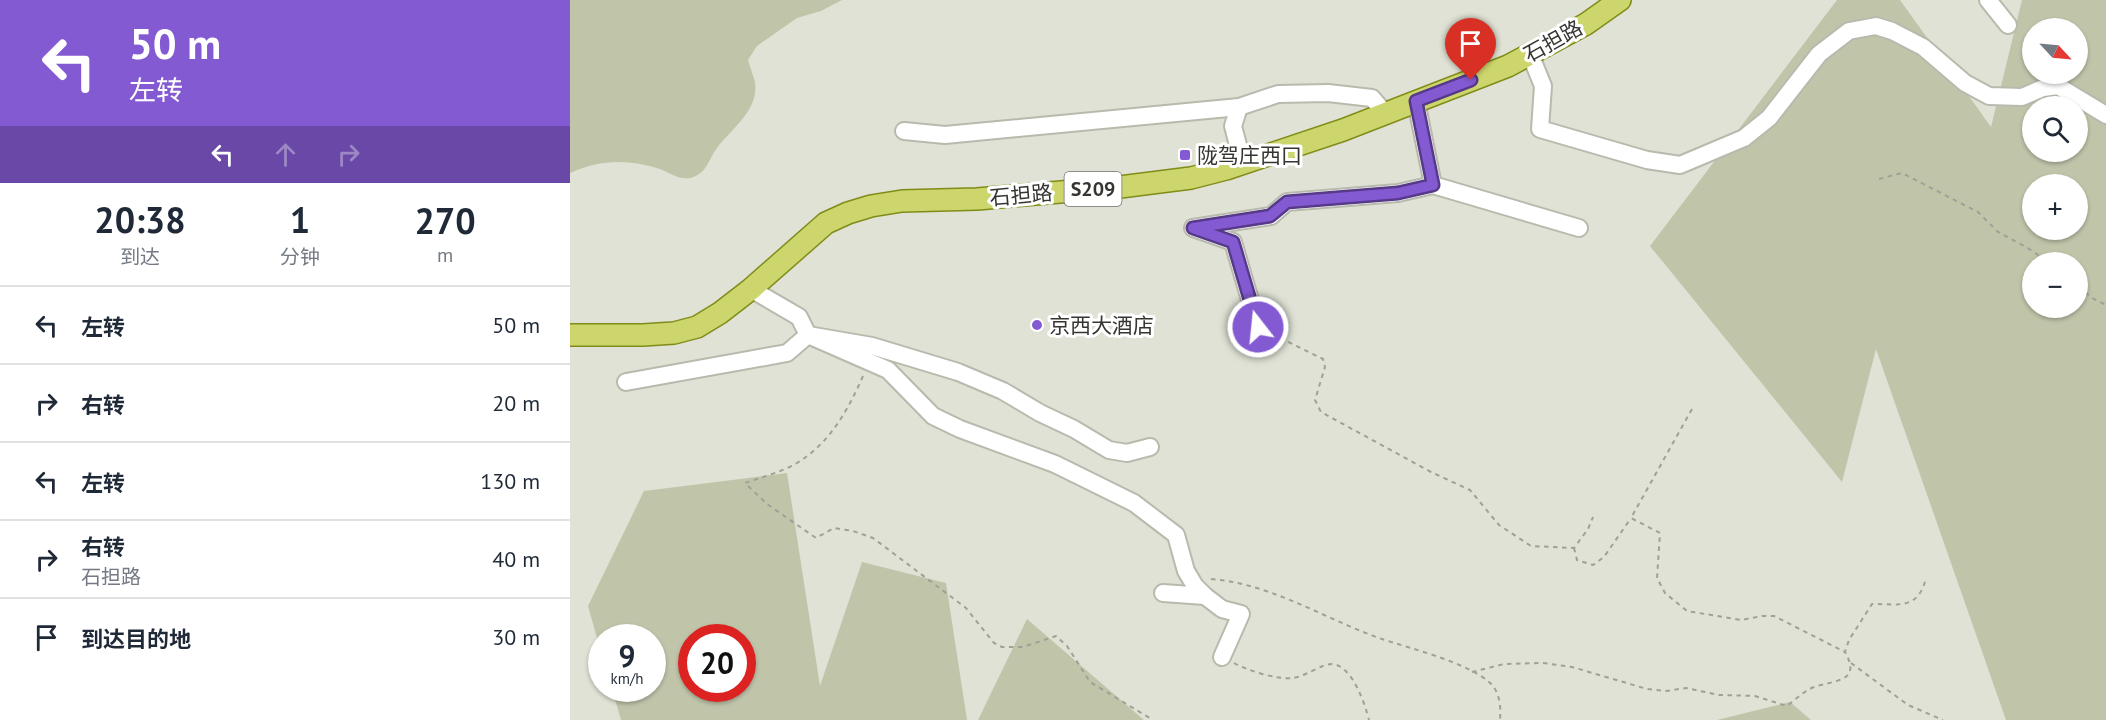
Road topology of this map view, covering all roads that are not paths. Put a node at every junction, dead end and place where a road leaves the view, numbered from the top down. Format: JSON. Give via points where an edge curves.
{"nodes":[{"id":1,"x":1620,"y":0,"type":"edge"},
{"id":2,"x":1988,"y":0,"type":"edge"},
{"id":3,"x":2008,"y":25,"type":"dead end"},
{"id":4,"x":1530,"y":54,"type":"junction"},
{"id":5,"x":1416,"y":101,"type":"junction"},
{"id":6,"x":1239,"y":107,"type":"junction"},
{"id":7,"x":1385,"y":113,"type":"junction"},
{"id":8,"x":2106,"y":115,"type":"edge"},
{"id":9,"x":903,"y":131,"type":"dead end"},
{"id":10,"x":1243,"y":164,"type":"junction"},
{"id":11,"x":1433,"y":185,"type":"junction"},
{"id":12,"x":1579,"y":228,"type":"dead end"},
{"id":13,"x":751,"y":289,"type":"junction"},
{"id":14,"x":1258,"y":327,"type":"road end"},
{"id":15,"x":570,"y":335,"type":"edge"},
{"id":16,"x":808,"y":335,"type":"junction"},
{"id":17,"x":626,"y":382,"type":"dead end"},
{"id":18,"x":1150,"y":447,"type":"dead end"},
{"id":19,"x":1162,"y":593,"type":"dead end"},
{"id":20,"x":1205,"y":596,"type":"junction"},
{"id":21,"x":1222,"y":657,"type":"road end"}],
"edges":[{"from":1,"to":4,"type":"main road","name":"石担路","number":"S209","via":[[1586,24]]},
{"from":2,"to":3,"type":"street"},
{"from":4,"to":5,"type":"main road","name":"石担路","number":"S209"},
{"from":4,"to":8,"type":"street","via":[[1543,86],[1540,129],[1647,160],[1680,165],[1744,138],[1769,118],[1819,54],[1849,31],[1876,26],[1923,47],[1965,83],[1989,96],[2022,98],[2058,86]]},
{"from":5,"to":7,"type":"main road","name":"石担路","number":"S209"},
{"from":5,"to":11,"type":"street"},
{"from":6,"to":7,"type":"street","via":[[1278,94],[1328,93],[1372,98]]},
{"from":6,"to":9,"type":"street","via":[[945,135]]},
{"from":6,"to":10,"type":"street","via":[[1233,126]]},
{"from":7,"to":10,"type":"main road","name":"石担路","number":"S209"},
{"from":10,"to":13,"type":"main road","name":"石担路","number":"S209","via":[[1191,178],[1130,186],[871,206],[826,224]]},
{"from":11,"to":12,"type":"street"},
{"from":11,"to":14,"type":"street","via":[[1398,193],[1287,202],[1270,216],[1193,228],[1233,242]]},
{"from":13,"to":15,"type":"main road","name":"石担路","number":"S209","via":[[697,327],[674,333]]},
{"from":13,"to":16,"type":"street","via":[[799,317]]},
{"from":16,"to":17,"type":"street","via":[[787,353]]},
{"from":16,"to":18,"type":"street","via":[[872,346],[958,372],[1003,391],[1109,450],[1127,453]]},
{"from":16,"to":20,"type":"street","via":[[888,370],[933,416],[1055,464],[1134,503],[1176,536],[1190,578]]},
{"from":19,"to":20,"type":"street"},
{"from":20,"to":21,"type":"street","via":[[1222,609],[1241,614]]}]}
